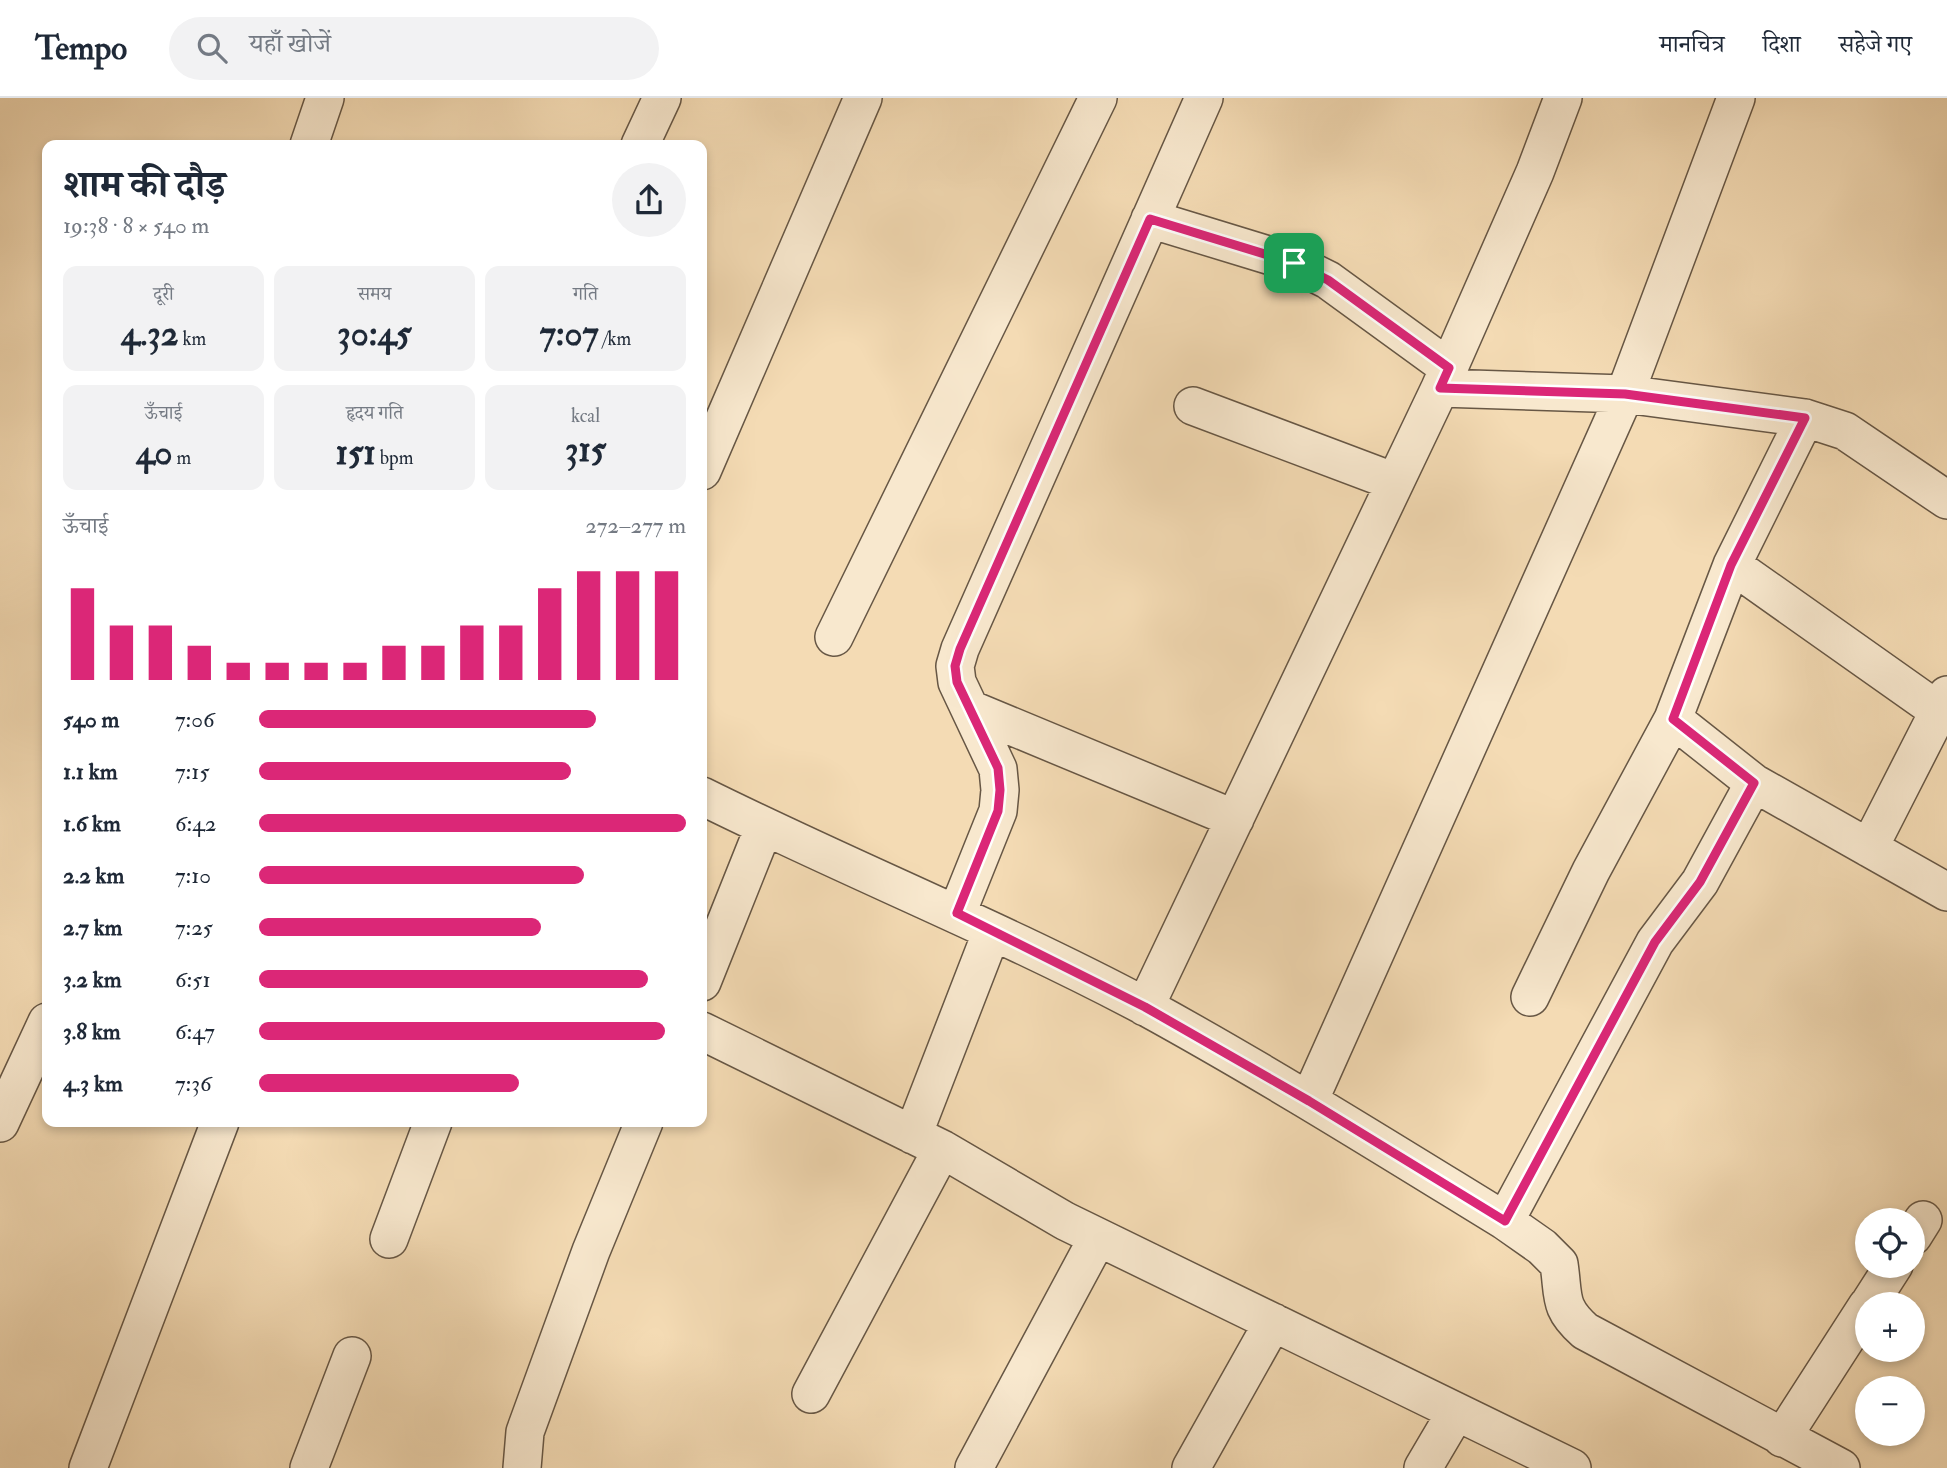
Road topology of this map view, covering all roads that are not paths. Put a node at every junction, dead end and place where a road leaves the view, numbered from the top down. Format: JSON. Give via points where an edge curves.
{"nodes":[{"id":1,"x":326,"y":98,"type":"edge"},
{"id":2,"x":662,"y":98,"type":"edge"},
{"id":3,"x":863,"y":98,"type":"edge"},
{"id":4,"x":1098,"y":98,"type":"edge"},
{"id":5,"x":1204,"y":98,"type":"edge"},
{"id":6,"x":1563,"y":98,"type":"edge"},
{"id":7,"x":1736,"y":98,"type":"edge"},
{"id":8,"x":311,"y":140,"type":"edge"},
{"id":9,"x":642,"y":140,"type":"edge"},
{"id":10,"x":1150,"y":219,"type":"junction"},
{"id":11,"x":1444,"y":378,"type":"junction"},
{"id":12,"x":1625,"y":394,"type":"junction"},
{"id":13,"x":1194,"y":406,"type":"dead end"},
{"id":14,"x":1805,"y":418,"type":"junction"},
{"id":15,"x":707,"y":459,"type":"edge"},
{"id":16,"x":1395,"y":482,"type":"junction"},
{"id":17,"x":1947,"y":500,"type":"edge"},
{"id":18,"x":1731,"y":565,"type":"junction"},
{"id":19,"x":834,"y":637,"type":"dead end"},
{"id":20,"x":1944,"y":707,"type":"edge"},
{"id":21,"x":970,"y":709,"type":"junction"},
{"id":22,"x":1673,"y":719,"type":"junction"},
{"id":23,"x":1754,"y":783,"type":"junction"},
{"id":24,"x":707,"y":798,"type":"edge"},
{"id":25,"x":1235,"y":818,"type":"junction"},
{"id":26,"x":764,"y":827,"type":"junction"},
{"id":27,"x":1869,"y":848,"type":"junction"},
{"id":28,"x":1947,"y":892,"type":"edge"},
{"id":29,"x":957,"y":913,"type":"junction"},
{"id":30,"x":992,"y":931,"type":"junction"},
{"id":31,"x":707,"y":970,"type":"edge"},
{"id":32,"x":1530,"y":997,"type":"dead end"},
{"id":33,"x":1145,"y":1007,"type":"junction"},
{"id":34,"x":42,"y":1033,"type":"edge"},
{"id":35,"x":707,"y":1033,"type":"edge"},
{"id":36,"x":1309,"y":1101,"type":"junction"},
{"id":37,"x":0,"y":1123,"type":"edge"},
{"id":38,"x":218,"y":1127,"type":"edge"},
{"id":39,"x":431,"y":1127,"type":"edge"},
{"id":40,"x":642,"y":1127,"type":"edge"},
{"id":41,"x":928,"y":1142,"type":"junction"},
{"id":42,"x":1505,"y":1221,"type":"junction"},
{"id":43,"x":1098,"y":1237,"type":"junction"},
{"id":44,"x":388,"y":1238,"type":"dead end"},
{"id":45,"x":1273,"y":1322,"type":"junction"},
{"id":46,"x":1855,"y":1325,"type":"edge"},
{"id":47,"x":352,"y":1356,"type":"dead end"},
{"id":48,"x":811,"y":1394,"type":"dead end"},
{"id":49,"x":1456,"y":1412,"type":"junction"},
{"id":50,"x":1782,"y":1438,"type":"junction"},
{"id":51,"x":1836,"y":1467,"type":"edge"},
{"id":52,"x":88,"y":1468,"type":"edge"},
{"id":53,"x":309,"y":1468,"type":"edge"},
{"id":54,"x":522,"y":1468,"type":"edge"},
{"id":55,"x":974,"y":1468,"type":"edge"},
{"id":56,"x":1191,"y":1468,"type":"edge"},
{"id":57,"x":1423,"y":1468,"type":"edge"},
{"id":58,"x":1572,"y":1468,"type":"edge"}],
"edges":[{"from":1,"to":8,"type":"street"},
{"from":2,"to":9,"type":"street"},
{"from":3,"to":15,"type":"street"},
{"from":4,"to":19,"type":"street"},
{"from":5,"to":10,"type":"street"},
{"from":6,"to":11,"type":"street"},
{"from":7,"to":12,"type":"street"},
{"from":10,"to":11,"type":"street","via":[[1294,263],[1328,280]]},
{"from":10,"to":21,"type":"street","via":[[960,649],[957,682]]},
{"from":11,"to":12,"type":"street"},
{"from":11,"to":16,"type":"street"},
{"from":12,"to":14,"type":"street"},
{"from":12,"to":36,"type":"street"},
{"from":13,"to":16,"type":"street"},
{"from":14,"to":17,"type":"street","via":[[1845,431]]},
{"from":14,"to":18,"type":"street"},
{"from":16,"to":25,"type":"street"},
{"from":18,"to":20,"type":"street"},
{"from":18,"to":22,"type":"street"},
{"from":20,"to":27,"type":"street"},
{"from":21,"to":25,"type":"street"},
{"from":21,"to":29,"type":"street","via":[[998,768],[1000,790],[998,811]]},
{"from":22,"to":23,"type":"street"},
{"from":22,"to":32,"type":"street"},
{"from":23,"to":27,"type":"street"},
{"from":23,"to":42,"type":"street","via":[[1700,882],[1655,942]]},
{"from":24,"to":26,"type":"street"},
{"from":25,"to":33,"type":"street"},
{"from":26,"to":29,"type":"street"},
{"from":26,"to":31,"type":"street"},
{"from":27,"to":28,"type":"street"},
{"from":29,"to":30,"type":"street"},
{"from":30,"to":33,"type":"street"},
{"from":30,"to":41,"type":"street"},
{"from":33,"to":36,"type":"street"},
{"from":34,"to":37,"type":"street"},
{"from":35,"to":41,"type":"street"},
{"from":36,"to":42,"type":"street"},
{"from":38,"to":52,"type":"street"},
{"from":39,"to":44,"type":"street"},
{"from":40,"to":54,"type":"street","via":[[525,1432]]},
{"from":41,"to":43,"type":"street"},
{"from":41,"to":48,"type":"street"},
{"from":42,"to":50,"type":"street","via":[[1559,1264],[1563,1306],[1585,1331]]},
{"from":43,"to":45,"type":"street"},
{"from":43,"to":55,"type":"street"},
{"from":45,"to":49,"type":"street"},
{"from":45,"to":56,"type":"street"},
{"from":46,"to":50,"type":"street"},
{"from":47,"to":53,"type":"street"},
{"from":49,"to":57,"type":"street"},
{"from":49,"to":58,"type":"street"},
{"from":50,"to":51,"type":"street"}]}
